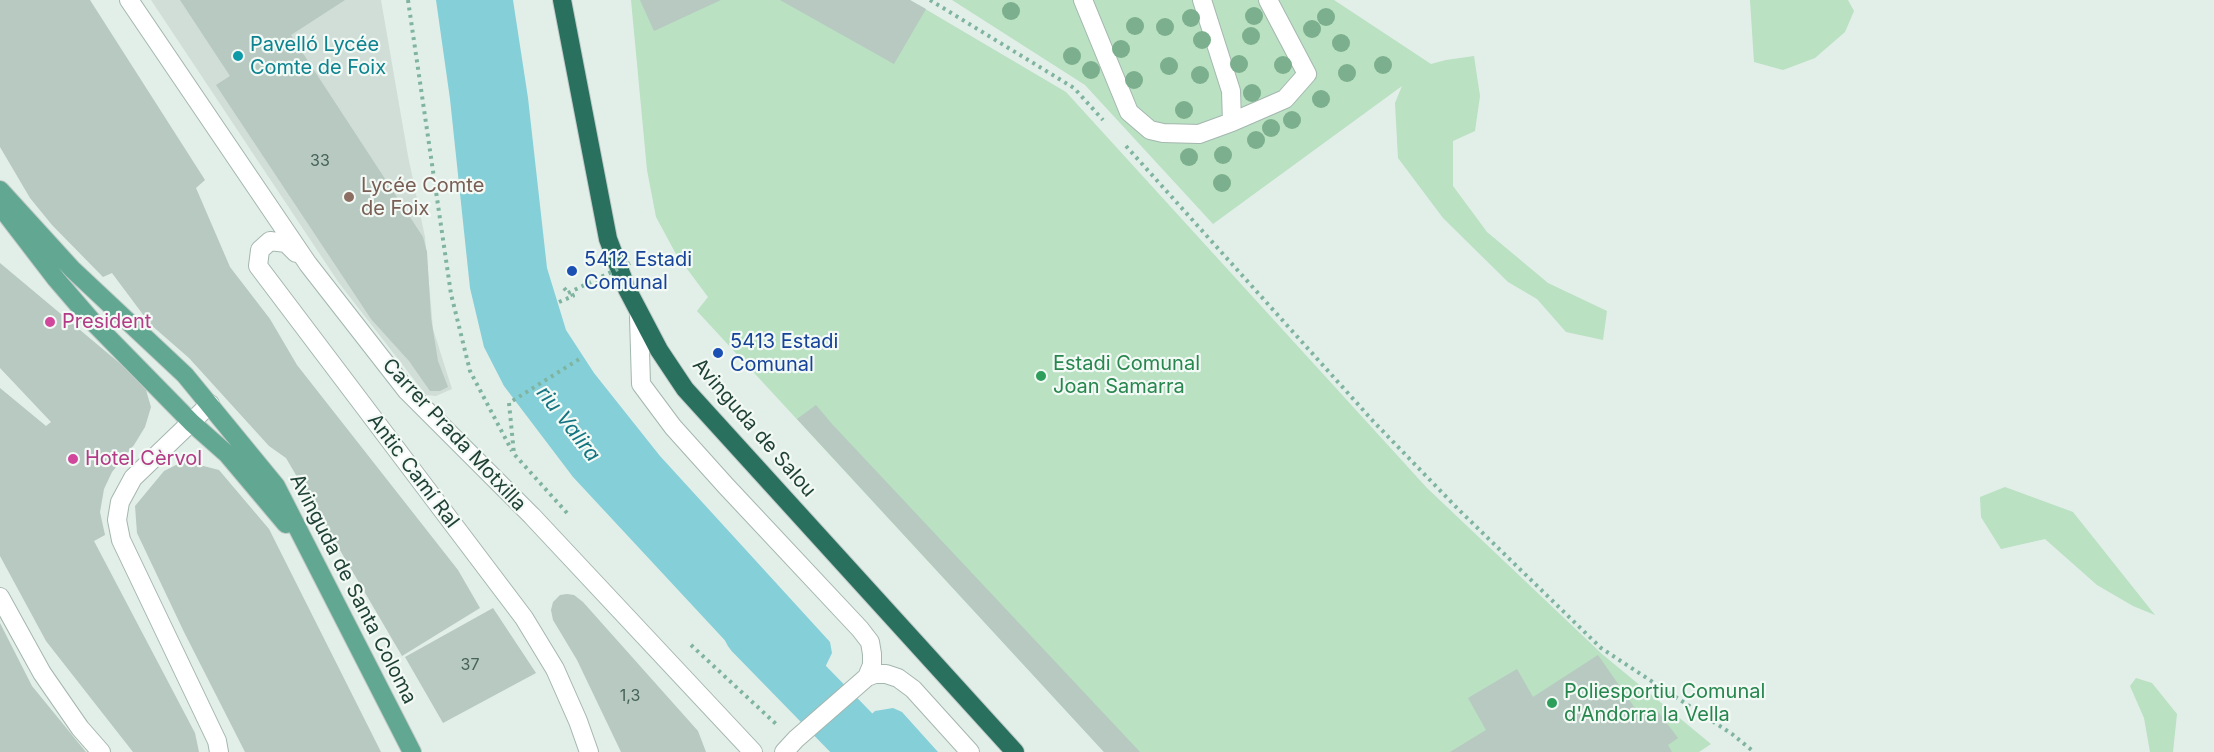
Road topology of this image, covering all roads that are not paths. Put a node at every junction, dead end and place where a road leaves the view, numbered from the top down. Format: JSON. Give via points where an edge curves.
{"nodes":[{"id":1,"x":129,"y":0,"type":"edge"},
{"id":2,"x":562,"y":0,"type":"edge"},
{"id":3,"x":1083,"y":0,"type":"edge"},
{"id":4,"x":1202,"y":0,"type":"edge"},
{"id":5,"x":1268,"y":0,"type":"edge"},
{"id":6,"x":1232,"y":123,"type":"junction"},
{"id":7,"x":0,"y":190,"type":"edge"},
{"id":8,"x":0,"y":206,"type":"edge"},
{"id":9,"x":308,"y":264,"type":"junction"},
{"id":10,"x":639,"y":317,"type":"junction"},
{"id":11,"x":210,"y":404,"type":"junction"},
{"id":12,"x":192,"y":423,"type":"junction"},
{"id":13,"x":0,"y":597,"type":"edge"},
{"id":14,"x":338,"y":607,"type":"junction"},
{"id":15,"x":867,"y":677,"type":"junction"},
{"id":16,"x":790,"y":745,"type":"edge"},
{"id":17,"x":101,"y":752,"type":"edge"},
{"id":18,"x":219,"y":752,"type":"edge"},
{"id":19,"x":412,"y":752,"type":"edge"},
{"id":20,"x":589,"y":752,"type":"edge"},
{"id":21,"x":753,"y":752,"type":"edge"},
{"id":22,"x":970,"y":752,"type":"edge"},
{"id":23,"x":1015,"y":752,"type":"edge"}],
"edges":[{"from":1,"to":9,"type":"street","name":"Carrer Prada Motxilla"},
{"from":2,"to":10,"type":"highway","name":"Avinguda de Salou","via":[[608,239]]},
{"from":3,"to":6,"type":"street","via":[[1129,112],[1140,122],[1163,133],[1199,134]]},
{"from":4,"to":6,"type":"street","via":[[1231,91]]},
{"from":5,"to":6,"type":"street","via":[[1307,74],[1285,99]]},
{"from":7,"to":11,"type":"main road","name":"Avinguda de Santa Coloma","via":[[72,269],[185,375]]},
{"from":8,"to":12,"type":"main road","via":[[93,322]]},
{"from":9,"to":20,"type":"street","name":"Antic Camí Ral","via":[[286,243],[270,241],[260,250],[258,266],[524,618],[555,669]]},
{"from":9,"to":21,"type":"street","name":"Carrer Prada Motxilla","via":[[407,391],[532,516]]},
{"from":10,"to":15,"type":"street","via":[[641,384],[673,427],[870,642],[872,665]]},
{"from":10,"to":23,"type":"highway","name":"Avinguda de Salou","via":[[685,389]]},
{"from":11,"to":12,"type":"street"},
{"from":11,"to":14,"type":"main road","name":"Avinguda de Santa Coloma","via":[[276,486]]},
{"from":12,"to":14,"type":"main road","via":[[227,454],[282,517]]},
{"from":12,"to":18,"type":"street","via":[[133,478],[120,502],[117,520],[121,540]]},
{"from":13,"to":17,"type":"street","via":[[42,673]]},
{"from":14,"to":19,"type":"main road","name":"Avinguda de Santa Coloma"},
{"from":15,"to":16,"type":"street"},
{"from":15,"to":22,"type":"street","via":[[886,674],[898,678],[913,689]]}]}
